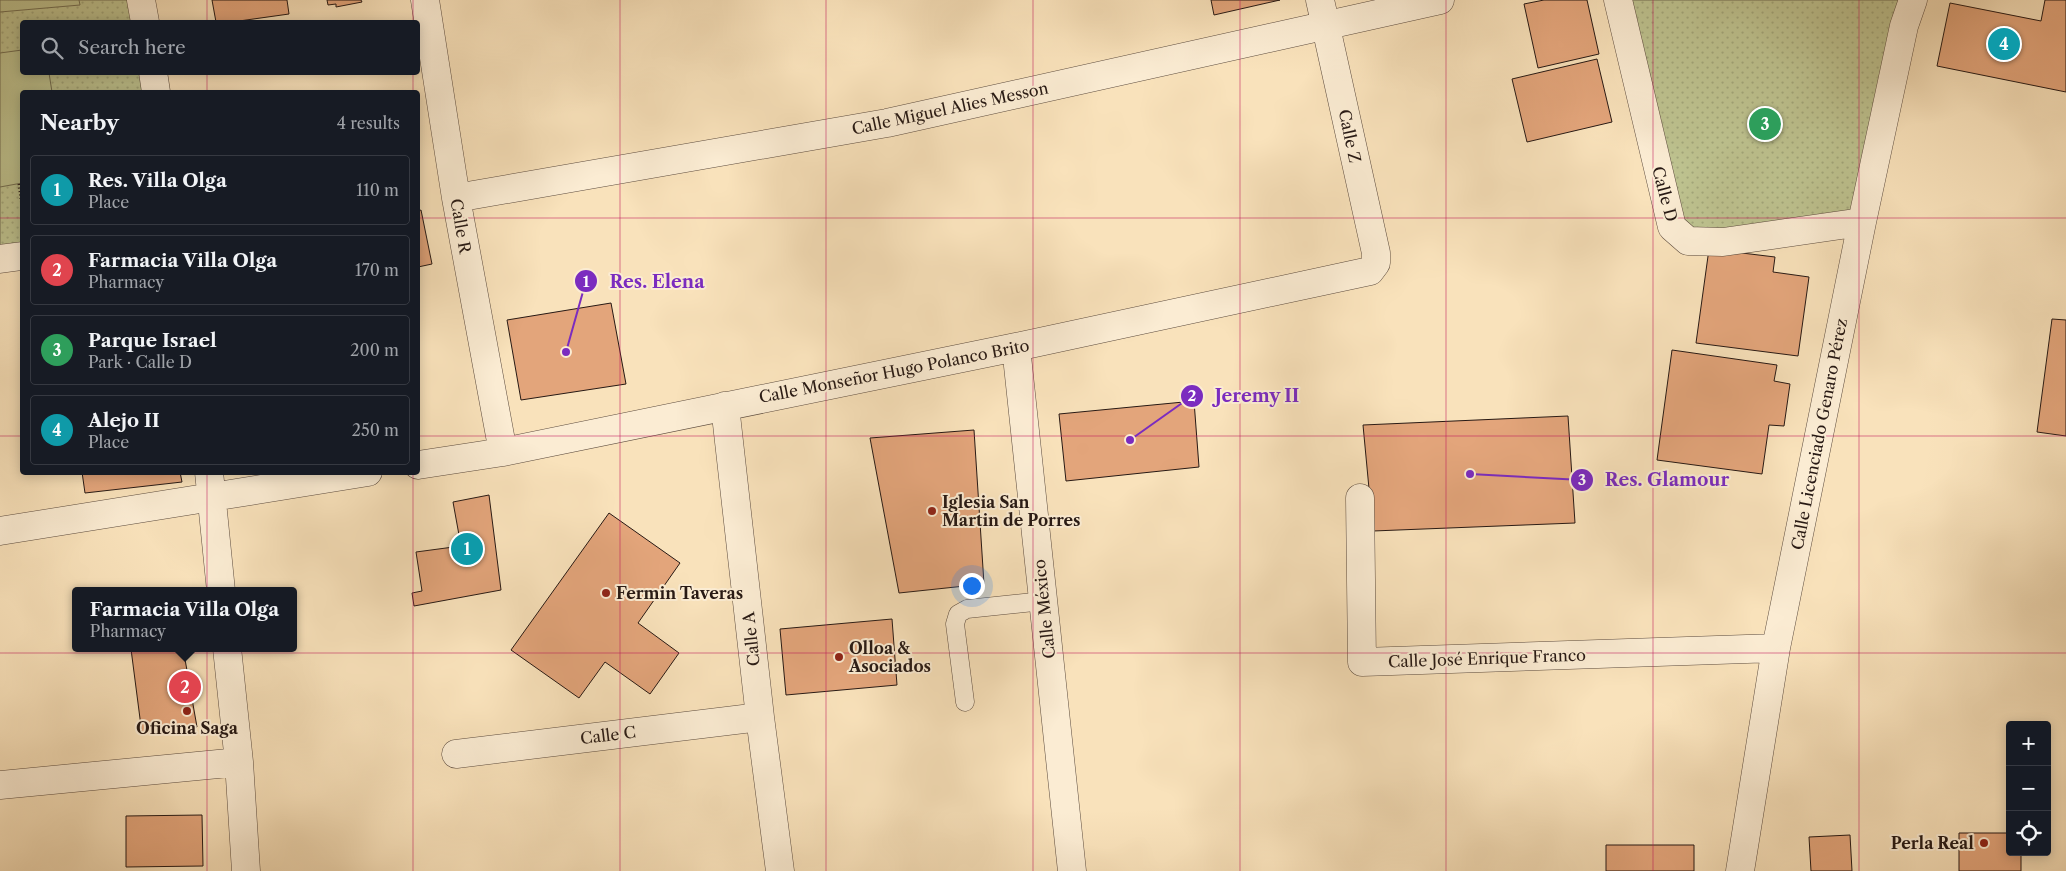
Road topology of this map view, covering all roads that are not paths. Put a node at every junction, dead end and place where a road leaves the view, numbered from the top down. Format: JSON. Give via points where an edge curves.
{"nodes":[{"id":1,"x":141,"y":0,"type":"edge"},
{"id":2,"x":425,"y":0,"type":"edge"},
{"id":3,"x":1440,"y":0,"type":"edge"},
{"id":4,"x":1618,"y":0,"type":"edge"},
{"id":5,"x":1912,"y":0,"type":"edge"},
{"id":6,"x":1323,"y":13,"type":"edge"},
{"id":7,"x":145,"y":20,"type":"edge"},
{"id":8,"x":153,"y":75,"type":"edge"},
{"id":9,"x":156,"y":90,"type":"edge"},
{"id":10,"x":456,"y":198,"type":"junction"},
{"id":11,"x":1862,"y":222,"type":"junction"},
{"id":12,"x":20,"y":256,"type":"edge"},
{"id":13,"x":0,"y":259,"type":"edge"},
{"id":14,"x":1370,"y":271,"type":"joint"},
{"id":15,"x":1016,"y":347,"type":"junction"},
{"id":16,"x":725,"y":406,"type":"junction"},
{"id":17,"x":503,"y":452,"type":"junction"},
{"id":18,"x":420,"y":465,"type":"edge"},
{"id":19,"x":328,"y":475,"type":"edge"},
{"id":20,"x":210,"y":484,"type":"edge"},
{"id":21,"x":1360,"y":498,"type":"dead end"},
{"id":22,"x":0,"y":530,"type":"edge"},
{"id":23,"x":222,"y":587,"type":"edge"},
{"id":24,"x":1043,"y":601,"type":"junction"},
{"id":25,"x":1776,"y":648,"type":"junction"},
{"id":26,"x":227,"y":652,"type":"edge"},
{"id":27,"x":965,"y":702,"type":"dead end"},
{"id":28,"x":760,"y":717,"type":"junction"},
{"id":29,"x":456,"y":754,"type":"dead end"},
{"id":30,"x":239,"y":762,"type":"junction"},
{"id":31,"x":0,"y":785,"type":"edge"},
{"id":32,"x":246,"y":871,"type":"edge"},
{"id":33,"x":780,"y":871,"type":"edge"},
{"id":34,"x":1072,"y":871,"type":"edge"},
{"id":35,"x":1740,"y":871,"type":"edge"}],
"edges":[{"from":1,"to":7,"type":"street"},
{"from":2,"to":10,"type":"street","name":"Calle R"},
{"from":3,"to":6,"type":"street","name":"Calle Miguel Alies Messon"},
{"from":4,"to":11,"type":"street","name":"Calle D","via":[[1672,226],[1688,242],[1723,242]]},
{"from":5,"to":11,"type":"street","name":"Calle Licenciado Genaro Pérez"},
{"from":6,"to":10,"type":"street","name":"Calle Miguel Alies Messon","via":[[888,123]]},
{"from":6,"to":14,"type":"street","name":"Calle Z","via":[[1376,253],[1376,263]]},
{"from":8,"to":9,"type":"street"},
{"from":10,"to":17,"type":"street","name":"Calle R"},
{"from":11,"to":25,"type":"street","name":"Calle Licenciado Genaro Pérez"},
{"from":12,"to":13,"type":"street"},
{"from":14,"to":15,"type":"street","name":"Calle Monseñor Hugo Polanco Brito"},
{"from":15,"to":16,"type":"street","name":"Calle Monseñor Hugo Polanco Brito"},
{"from":15,"to":24,"type":"street","name":"Calle México"},
{"from":16,"to":17,"type":"street","name":"Calle Monseñor Hugo Polanco Brito"},
{"from":16,"to":28,"type":"street","name":"Calle A"},
{"from":17,"to":18,"type":"street","name":"Calle Monseñor Hugo Polanco Brito"},
{"from":19,"to":20,"type":"street"},
{"from":20,"to":22,"type":"street"},
{"from":20,"to":23,"type":"street"},
{"from":21,"to":25,"type":"street","name":"Calle José Enrique Franco","via":[[1362,662]]},
{"from":24,"to":27,"type":"lane","via":[[967,609],[958,614],[955,624]]},
{"from":24,"to":34,"type":"street","name":"Calle México"},
{"from":25,"to":35,"type":"street","name":"Calle Licenciado Genaro Pérez"},
{"from":26,"to":30,"type":"street"},
{"from":28,"to":29,"type":"street","name":"Calle C"},
{"from":28,"to":33,"type":"street","name":"Calle A"},
{"from":30,"to":31,"type":"street"},
{"from":30,"to":32,"type":"street"}]}
